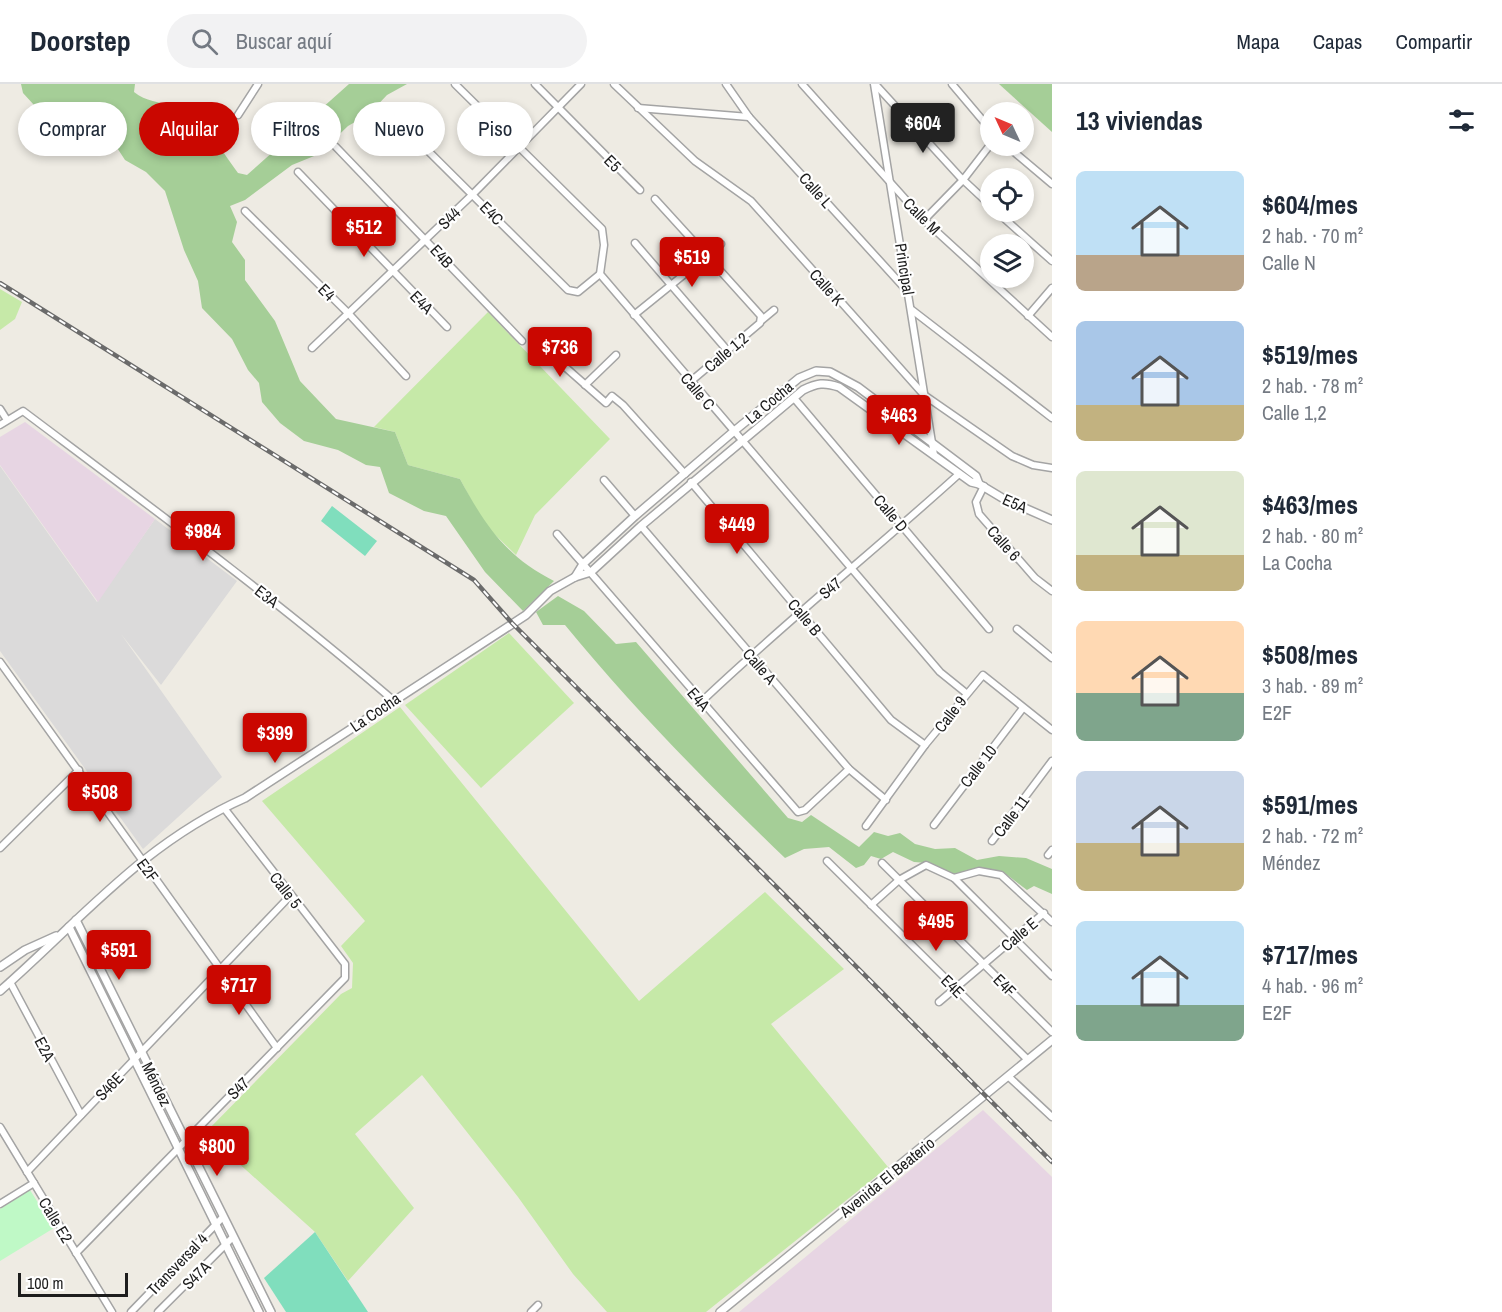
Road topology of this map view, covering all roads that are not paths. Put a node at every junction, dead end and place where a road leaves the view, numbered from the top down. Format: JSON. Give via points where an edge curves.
{"nodes":[{"id":1,"x":258,"y":84,"type":"edge"},
{"id":2,"x":455,"y":84,"type":"edge"},
{"id":3,"x":535,"y":84,"type":"edge"},
{"id":4,"x":581,"y":84,"type":"edge"},
{"id":5,"x":614,"y":84,"type":"edge"},
{"id":6,"x":726,"y":84,"type":"edge"},
{"id":7,"x":802,"y":84,"type":"edge"},
{"id":8,"x":875,"y":84,"type":"edge"},
{"id":9,"x":952,"y":84,"type":"edge"},
{"id":10,"x":473,"y":102,"type":"edge"},
{"id":11,"x":638,"y":108,"type":"junction"},
{"id":12,"x":559,"y":109,"type":"junction"},
{"id":13,"x":239,"y":113,"type":"edge"},
{"id":14,"x":749,"y":117,"type":"junction"},
{"id":15,"x":980,"y":117,"type":"edge"},
{"id":16,"x":533,"y":135,"type":"edge"},
{"id":17,"x":341,"y":152,"type":"edge"},
{"id":18,"x":434,"y":156,"type":"edge"},
{"id":19,"x":512,"y":156,"type":"edge"},
{"id":20,"x":528,"y":156,"type":"edge"},
{"id":21,"x":982,"y":156,"type":"edge"},
{"id":22,"x":1019,"y":156,"type":"edge"},
{"id":23,"x":298,"y":172,"type":"dead end"},
{"id":24,"x":963,"y":180,"type":"junction"},
{"id":25,"x":1052,"y":184,"type":"edge"},
{"id":26,"x":892,"y":186,"type":"junction"},
{"id":27,"x":640,"y":190,"type":"dead end"},
{"id":28,"x":473,"y":194,"type":"junction"},
{"id":29,"x":980,"y":196,"type":"edge"},
{"id":30,"x":655,"y":199,"type":"dead end"},
{"id":31,"x":245,"y":211,"type":"dead end"},
{"id":32,"x":924,"y":220,"type":"junction"},
{"id":33,"x":1009,"y":222,"type":"edge"},
{"id":34,"x":427,"y":240,"type":"junction"},
{"id":35,"x":635,"y":243,"type":"dead end"},
{"id":36,"x":721,"y":244,"type":"dead end"},
{"id":37,"x":707,"y":256,"type":"junction"},
{"id":38,"x":1052,"y":261,"type":"edge"},
{"id":39,"x":393,"y":272,"type":"junction"},
{"id":40,"x":600,"y":274,"type":"junction"},
{"id":41,"x":672,"y":282,"type":"junction"},
{"id":42,"x":1052,"y":288,"type":"edge"},
{"id":43,"x":909,"y":294,"type":"junction"},
{"id":44,"x":774,"y":310,"type":"dead end"},
{"id":45,"x":912,"y":310,"type":"junction"},
{"id":46,"x":349,"y":314,"type":"junction"},
{"id":47,"x":634,"y":315,"type":"junction"},
{"id":48,"x":1028,"y":316,"type":"junction"},
{"id":49,"x":762,"y":320,"type":"junction"},
{"id":50,"x":447,"y":327,"type":"dead end"},
{"id":51,"x":580,"y":332,"type":"dead end"},
{"id":52,"x":1052,"y":337,"type":"edge"},
{"id":53,"x":522,"y":341,"type":"dead end"},
{"id":54,"x":312,"y":348,"type":"dead end"},
{"id":55,"x":728,"y":350,"type":"junction"},
{"id":56,"x":616,"y":355,"type":"dead end"},
{"id":57,"x":406,"y":376,"type":"dead end"},
{"id":58,"x":690,"y":382,"type":"junction"},
{"id":59,"x":585,"y":385,"type":"junction"},
{"id":60,"x":924,"y":395,"type":"junction"},
{"id":61,"x":794,"y":398,"type":"junction"},
{"id":62,"x":0,"y":409,"type":"edge"},
{"id":63,"x":1052,"y":418,"type":"edge"},
{"id":64,"x":7,"y":420,"type":"junction"},
{"id":65,"x":0,"y":425,"type":"edge"},
{"id":66,"x":733,"y":432,"type":"junction"},
{"id":67,"x":741,"y":441,"type":"junction"},
{"id":68,"x":932,"y":443,"type":"junction"},
{"id":69,"x":934,"y":455,"type":"junction"},
{"id":70,"x":1052,"y":468,"type":"edge"},
{"id":71,"x":685,"y":474,"type":"junction"},
{"id":72,"x":959,"y":474,"type":"junction"},
{"id":73,"x":604,"y":480,"type":"dead end"},
{"id":74,"x":691,"y":482,"type":"junction"},
{"id":75,"x":982,"y":485,"type":"junction"},
{"id":76,"x":635,"y":516,"type":"junction"},
{"id":77,"x":1052,"y":520,"type":"edge"},
{"id":78,"x":902,"y":525,"type":"junction"},
{"id":79,"x":640,"y":526,"type":"junction"},
{"id":80,"x":557,"y":534,"type":"dead end"},
{"id":81,"x":583,"y":564,"type":"junction"},
{"id":82,"x":852,"y":570,"type":"junction"},
{"id":83,"x":591,"y":572,"type":"junction"},
{"id":84,"x":575,"y":577,"type":"junction"},
{"id":85,"x":1052,"y":591,"type":"edge"},
{"id":86,"x":801,"y":613,"type":"junction"},
{"id":87,"x":989,"y":629,"type":"dead end"},
{"id":88,"x":1017,"y":629,"type":"dead end"},
{"id":89,"x":751,"y":655,"type":"junction"},
{"id":90,"x":1052,"y":658,"type":"edge"},
{"id":91,"x":0,"y":663,"type":"edge"},
{"id":92,"x":966,"y":693,"type":"junction"},
{"id":93,"x":393,"y":700,"type":"junction"},
{"id":94,"x":701,"y":702,"type":"junction"},
{"id":95,"x":1023,"y":708,"type":"junction"},
{"id":96,"x":1052,"y":730,"type":"edge"},
{"id":97,"x":926,"y":745,"type":"junction"},
{"id":98,"x":1052,"y":761,"type":"edge"},
{"id":99,"x":849,"y":769,"type":"junction"},
{"id":100,"x":79,"y":770,"type":"junction"},
{"id":101,"x":886,"y":800,"type":"junction"},
{"id":102,"x":224,"y":808,"type":"junction"},
{"id":103,"x":934,"y":825,"type":"dead end"},
{"id":104,"x":866,"y":826,"type":"dead end"},
{"id":105,"x":992,"y":841,"type":"dead end"},
{"id":106,"x":0,"y":848,"type":"edge"},
{"id":107,"x":141,"y":860,"type":"junction"},
{"id":108,"x":827,"y":861,"type":"dead end"},
{"id":109,"x":882,"y":863,"type":"dead end"},
{"id":110,"x":954,"y":878,"type":"junction"},
{"id":111,"x":899,"y":880,"type":"junction"},
{"id":112,"x":290,"y":896,"type":"junction"},
{"id":113,"x":871,"y":905,"type":"junction"},
{"id":114,"x":1044,"y":913,"type":"junction"},
{"id":115,"x":76,"y":920,"type":"junction"},
{"id":116,"x":1052,"y":922,"type":"edge"},
{"id":117,"x":69,"y":927,"type":"junction"},
{"id":118,"x":61,"y":934,"type":"junction"},
{"id":119,"x":1014,"y":938,"type":"junction"},
{"id":120,"x":984,"y":964,"type":"junction"},
{"id":121,"x":0,"y":967,"type":"edge"},
{"id":122,"x":220,"y":969,"type":"junction"},
{"id":123,"x":346,"y":972,"type":"joint"},
{"id":124,"x":1052,"y":976,"type":"edge"},
{"id":125,"x":10,"y":982,"type":"junction"},
{"id":126,"x":956,"y":988,"type":"junction"},
{"id":127,"x":0,"y":991,"type":"edge"},
{"id":128,"x":939,"y":1002,"type":"dead end"},
{"id":129,"x":1052,"y":1032,"type":"edge"},
{"id":130,"x":1052,"y":1040,"type":"edge"},
{"id":131,"x":277,"y":1048,"type":"junction"},
{"id":132,"x":141,"y":1052,"type":"junction"},
{"id":133,"x":134,"y":1060,"type":"junction"},
{"id":134,"x":1028,"y":1060,"type":"junction"},
{"id":135,"x":1008,"y":1077,"type":"junction"},
{"id":136,"x":81,"y":1115,"type":"junction"},
{"id":137,"x":1052,"y":1117,"type":"edge"},
{"id":138,"x":0,"y":1127,"type":"edge"},
{"id":139,"x":185,"y":1141,"type":"junction"},
{"id":140,"x":177,"y":1149,"type":"junction"},
{"id":141,"x":27,"y":1172,"type":"junction"},
{"id":142,"x":34,"y":1183,"type":"junction"},
{"id":143,"x":0,"y":1204,"type":"edge"},
{"id":144,"x":223,"y":1217,"type":"junction"},
{"id":145,"x":215,"y":1224,"type":"junction"},
{"id":146,"x":233,"y":1237,"type":"junction"},
{"id":147,"x":225,"y":1245,"type":"junction"},
{"id":148,"x":76,"y":1253,"type":"junction"},
{"id":149,"x":538,"y":1305,"type":"dead end"},
{"id":150,"x":112,"y":1312,"type":"edge"},
{"id":151,"x":131,"y":1312,"type":"edge"},
{"id":152,"x":158,"y":1312,"type":"edge"},
{"id":153,"x":259,"y":1312,"type":"edge"},
{"id":154,"x":271,"y":1312,"type":"edge"},
{"id":155,"x":531,"y":1312,"type":"edge"},
{"id":156,"x":720,"y":1312,"type":"edge"}],
"edges":[{"from":1,"to":13,"type":"street"},
{"from":2,"to":10,"type":"street"},
{"from":3,"to":12,"type":"street","name":"E5"},
{"from":4,"to":12,"type":"street","name":"S44"},
{"from":5,"to":11,"type":"street","name":"Calle K"},
{"from":6,"to":14,"type":"street","name":"Calle L"},
{"from":7,"to":26,"type":"street","name":"Calle M"},
{"from":8,"to":24,"type":"street"},
{"from":8,"to":26,"type":"street","name":"Principal"},
{"from":9,"to":15,"type":"street"},
{"from":11,"to":14,"type":"street"},
{"from":11,"to":60,"type":"street","name":"Calle K","via":[[694,161],[751,201]]},
{"from":12,"to":16,"type":"street","name":"S44"},
{"from":12,"to":27,"type":"street","name":"E5"},
{"from":14,"to":43,"type":"street","name":"Calle L"},
{"from":17,"to":34,"type":"street","name":"E4B"},
{"from":18,"to":28,"type":"street","name":"E4C"},
{"from":19,"to":28,"type":"street","name":"S44"},
{"from":20,"to":40,"type":"street","via":[[602,229]]},
{"from":21,"to":24,"type":"street"},
{"from":22,"to":25,"type":"street"},
{"from":23,"to":39,"type":"street","name":"E4A"},
{"from":24,"to":29,"type":"street"},
{"from":24,"to":32,"type":"street"},
{"from":26,"to":32,"type":"street","name":"Calle M"},
{"from":26,"to":43,"type":"street","name":"Principal"},
{"from":28,"to":34,"type":"street","name":"S44"},
{"from":28,"to":40,"type":"street","name":"E4C","via":[[568,290],[578,292]]},
{"from":30,"to":37,"type":"street","name":"Calle 1,2"},
{"from":31,"to":46,"type":"street","name":"E4"},
{"from":32,"to":48,"type":"street","name":"Calle M"},
{"from":33,"to":38,"type":"street"},
{"from":34,"to":39,"type":"street","name":"S44"},
{"from":34,"to":53,"type":"street","name":"E4B"},
{"from":35,"to":41,"type":"street"},
{"from":36,"to":37,"type":"street"},
{"from":37,"to":41,"type":"street"},
{"from":37,"to":49,"type":"street","name":"Calle 1,2"},
{"from":39,"to":46,"type":"street","name":"S44"},
{"from":39,"to":50,"type":"street","name":"E4A"},
{"from":40,"to":47,"type":"street","name":"Calle C"},
{"from":41,"to":47,"type":"street"},
{"from":41,"to":55,"type":"street"},
{"from":42,"to":48,"type":"street"},
{"from":43,"to":45,"type":"street","name":"Principal"},
{"from":44,"to":49,"type":"street"},
{"from":45,"to":60,"type":"street","name":"Principal"},
{"from":45,"to":63,"type":"street"},
{"from":46,"to":54,"type":"street","name":"S44"},
{"from":46,"to":57,"type":"street","name":"E4"},
{"from":47,"to":58,"type":"street","name":"Calle C"},
{"from":48,"to":52,"type":"street","name":"Calle M"},
{"from":49,"to":55,"type":"street","name":"Calle 1,2"},
{"from":51,"to":59,"type":"street","via":[[556,359]]},
{"from":55,"to":58,"type":"street","name":"Calle 1,2"},
{"from":56,"to":59,"type":"street"},
{"from":58,"to":66,"type":"street","name":"Calle C"},
{"from":59,"to":71,"type":"street","via":[[606,403],[612,396],[623,405]]},
{"from":60,"to":68,"type":"street","name":"Principal"},
{"from":60,"to":70,"type":"street","name":"Calle K","via":[[1012,456]]},
{"from":61,"to":67,"type":"street","name":"La Cocha"},
{"from":61,"to":69,"type":"street","name":"La Cocha","via":[[814,384],[825,382],[839,387]]},
{"from":61,"to":78,"type":"street","name":"Calle D"},
{"from":62,"to":64,"type":"street"},
{"from":64,"to":65,"type":"street"},
{"from":64,"to":93,"type":"street","name":"E3A","via":[[23,411],[232,568]]},
{"from":66,"to":67,"type":"street","name":"Calle C"},
{"from":66,"to":68,"type":"street","name":"La Cocha","via":[[799,378],[816,371],[830,372],[858,387]]},
{"from":66,"to":71,"type":"street","name":"La Cocha"},
{"from":67,"to":74,"type":"street","name":"La Cocha"},
{"from":67,"to":82,"type":"street","name":"Calle C"},
{"from":68,"to":69,"type":"street","name":"Principal"},
{"from":68,"to":75,"type":"street","name":"La Cocha","via":[[976,476]]},
{"from":69,"to":72,"type":"street","name":"La Cocha"},
{"from":71,"to":76,"type":"street","name":"La Cocha"},
{"from":72,"to":75,"type":"street","name":"La Cocha"},
{"from":72,"to":78,"type":"street","name":"S47"},
{"from":73,"to":76,"type":"street"},
{"from":74,"to":79,"type":"street","name":"La Cocha"},
{"from":74,"to":86,"type":"street","name":"Calle B"},
{"from":75,"to":77,"type":"street","name":"E5A"},
{"from":75,"to":85,"type":"street","name":"Calle 6","via":[[976,502],[979,514],[1035,578]]},
{"from":76,"to":81,"type":"street","name":"La Cocha"},
{"from":78,"to":82,"type":"street","name":"S47"},
{"from":78,"to":87,"type":"street","name":"Calle D"},
{"from":79,"to":83,"type":"street","name":"La Cocha"},
{"from":79,"to":89,"type":"street","name":"Calle A"},
{"from":80,"to":81,"type":"street","name":"E4A"},
{"from":81,"to":83,"type":"street","name":"E4A"},
{"from":81,"to":84,"type":"street","name":"La Cocha"},
{"from":82,"to":86,"type":"street","name":"S47"},
{"from":82,"to":92,"type":"street","name":"Calle C","via":[[940,672]]},
{"from":83,"to":84,"type":"street","name":"La Cocha"},
{"from":83,"to":94,"type":"street","name":"E4A"},
{"from":84,"to":93,"type":"street","name":"La Cocha","via":[[541,598],[532,610]]},
{"from":86,"to":89,"type":"street","name":"S47"},
{"from":86,"to":97,"type":"street","name":"Calle B","via":[[891,720]]},
{"from":88,"to":90,"type":"street"},
{"from":89,"to":94,"type":"street","name":"S47"},
{"from":89,"to":99,"type":"street","name":"Calle A"},
{"from":91,"to":100,"type":"street","name":"E2F"},
{"from":92,"to":95,"type":"street","name":"Calle 9","via":[[986,676]]},
{"from":92,"to":97,"type":"street","name":"Calle 9"},
{"from":93,"to":102,"type":"street","name":"La Cocha"},
{"from":94,"to":99,"type":"street","name":"E4A","via":[[798,812]]},
{"from":95,"to":96,"type":"street","name":"Calle 9"},
{"from":95,"to":103,"type":"street","name":"Calle 10"},
{"from":97,"to":101,"type":"street","name":"Calle 9"},
{"from":98,"to":105,"type":"street","name":"Calle 11"},
{"from":99,"to":101,"type":"street","name":"Calle A"},
{"from":100,"to":106,"type":"street"},
{"from":100,"to":107,"type":"street","name":"E2F"},
{"from":101,"to":104,"type":"street","name":"Calle 9"},
{"from":102,"to":107,"type":"street","name":"La Cocha"},
{"from":102,"to":112,"type":"street","name":"Calle 5"},
{"from":107,"to":115,"type":"street","name":"La Cocha"},
{"from":107,"to":122,"type":"street","name":"E2F"},
{"from":108,"to":113,"type":"street","name":"E4E"},
{"from":109,"to":111,"type":"street","name":"E4F"},
{"from":110,"to":111,"type":"street","via":[[923,865]]},
{"from":110,"to":114,"type":"street","via":[[980,871],[1001,875]]},
{"from":110,"to":119,"type":"street"},
{"from":111,"to":113,"type":"street"},
{"from":111,"to":120,"type":"street","name":"E4F"},
{"from":112,"to":122,"type":"street","name":"S46E"},
{"from":112,"to":123,"type":"street","name":"Calle 5","via":[[345,964]]},
{"from":113,"to":126,"type":"street","name":"E4E"},
{"from":114,"to":116,"type":"street"},
{"from":114,"to":119,"type":"street","name":"Calle E"},
{"from":115,"to":117,"type":"street","name":"La Cocha"},
{"from":115,"to":132,"type":"street","name":"Méndez"},
{"from":117,"to":118,"type":"street","name":"La Cocha"},
{"from":117,"to":133,"type":"street","name":"Méndez"},
{"from":118,"to":121,"type":"street","name":"La Cocha","via":[[25,950]]},
{"from":118,"to":125,"type":"street","name":"La Cocha"},
{"from":119,"to":120,"type":"street","name":"Calle E"},
{"from":119,"to":124,"type":"street"},
{"from":120,"to":126,"type":"street","name":"Calle E"},
{"from":120,"to":129,"type":"street","name":"E4F"},
{"from":122,"to":131,"type":"street","name":"E2F"},
{"from":122,"to":132,"type":"street","name":"S46E"},
{"from":123,"to":131,"type":"street","name":"S47","via":[[345,978]]},
{"from":125,"to":127,"type":"street","name":"La Cocha"},
{"from":125,"to":136,"type":"street","name":"E2A"},
{"from":126,"to":128,"type":"street","name":"Calle E"},
{"from":126,"to":134,"type":"street","name":"E4E"},
{"from":130,"to":134,"type":"street","name":"Avenida El Beaterio"},
{"from":131,"to":139,"type":"street","name":"S47"},
{"from":132,"to":133,"type":"street","name":"S46E"},
{"from":132,"to":139,"type":"street","name":"Méndez"},
{"from":133,"to":136,"type":"street","name":"S46E"},
{"from":133,"to":140,"type":"street","name":"Méndez"},
{"from":134,"to":135,"type":"street","name":"Avenida El Beaterio"},
{"from":135,"to":137,"type":"street"},
{"from":135,"to":156,"type":"street","name":"Avenida El Beaterio"},
{"from":136,"to":141,"type":"street","name":"S46E"},
{"from":138,"to":141,"type":"street","name":"Calle E2"},
{"from":139,"to":140,"type":"street","name":"S47"},
{"from":139,"to":144,"type":"street","name":"Méndez"},
{"from":140,"to":145,"type":"street","name":"Méndez"},
{"from":140,"to":148,"type":"street","name":"S47"},
{"from":141,"to":142,"type":"street","name":"Calle E2"},
{"from":142,"to":143,"type":"street"},
{"from":142,"to":148,"type":"street","name":"Calle E2"},
{"from":144,"to":145,"type":"street","name":"Transversal 4"},
{"from":144,"to":146,"type":"street","name":"Méndez"},
{"from":145,"to":147,"type":"street","name":"Méndez"},
{"from":145,"to":151,"type":"street","name":"Transversal 4"},
{"from":146,"to":147,"type":"street","name":"S47A"},
{"from":146,"to":154,"type":"street","name":"Méndez"},
{"from":147,"to":152,"type":"street","name":"S47A"},
{"from":147,"to":153,"type":"street","name":"Méndez"},
{"from":148,"to":150,"type":"street","name":"Calle E2"},
{"from":149,"to":155,"type":"street"}]}
